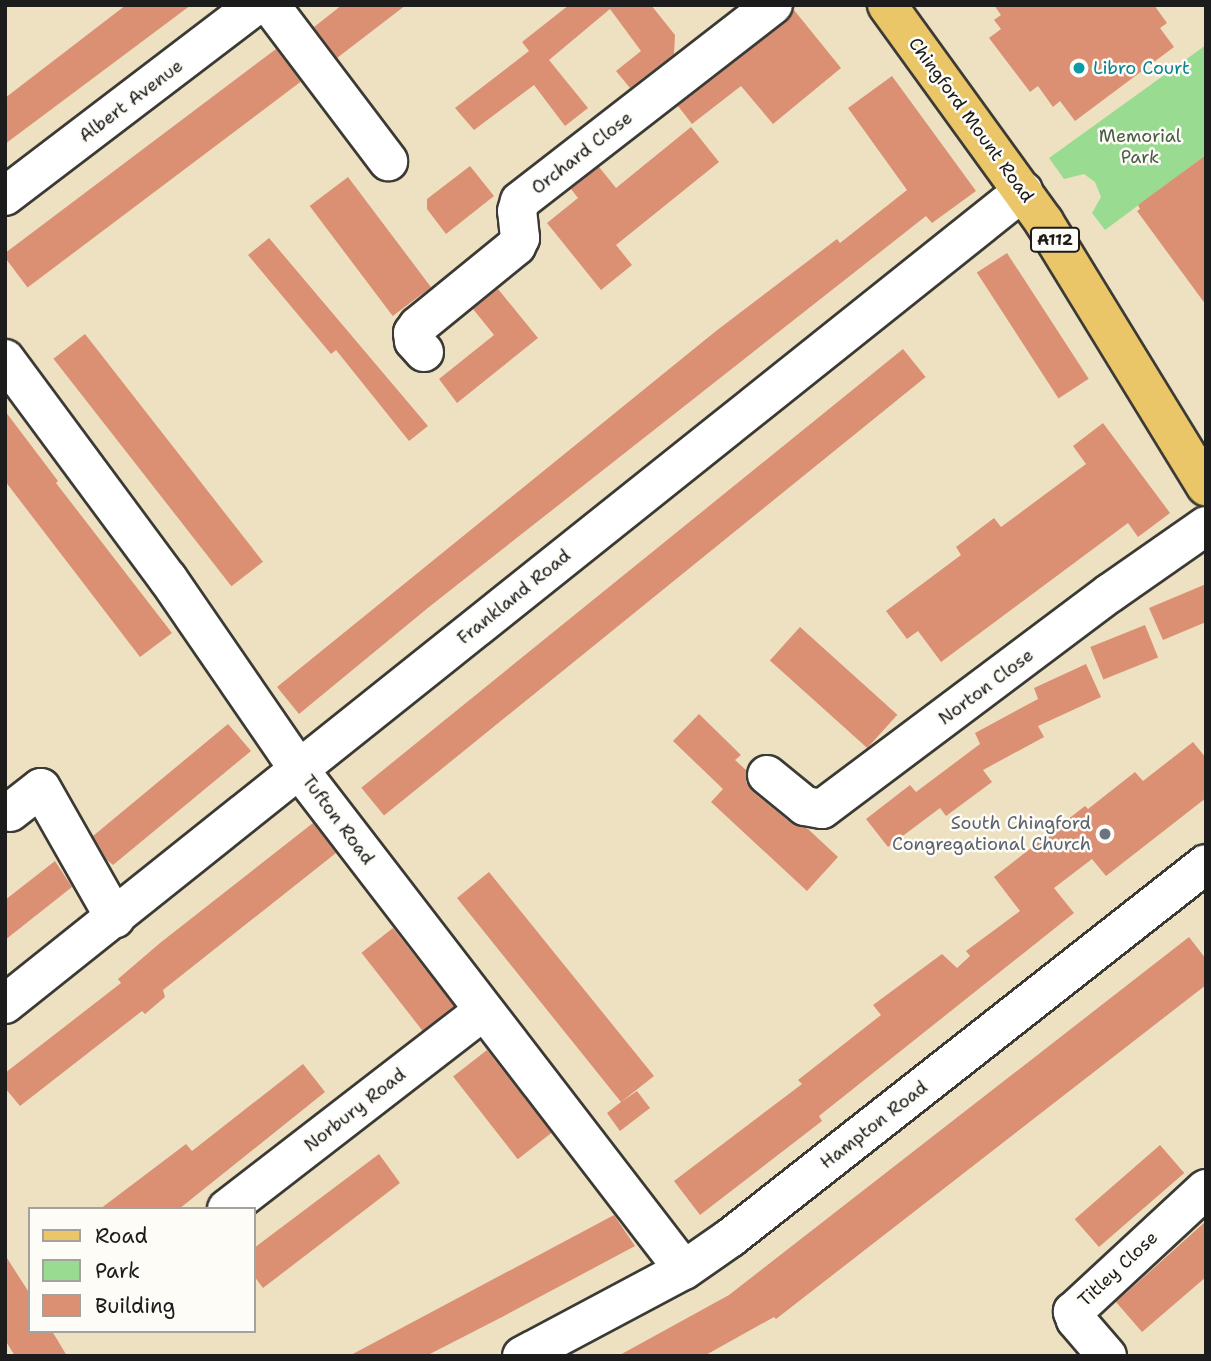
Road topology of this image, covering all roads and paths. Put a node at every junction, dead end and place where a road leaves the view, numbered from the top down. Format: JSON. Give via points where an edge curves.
{"nodes":[{"id":1,"x":256,"y":5,"type":"edge"},
{"id":2,"x":270,"y":5,"type":"edge"},
{"id":3,"x":773,"y":5,"type":"edge"},
{"id":4,"x":887,"y":5,"type":"edge"},
{"id":5,"x":388,"y":161,"type":"dead end"},
{"id":6,"x":1023,"y":191,"type":"junction"},
{"id":7,"x":5,"y":196,"type":"edge"},
{"id":8,"x":424,"y":352,"type":"dead end"},
{"id":9,"x":5,"y":359,"type":"edge"},
{"id":10,"x":1206,"y":486,"type":"edge"},
{"id":11,"x":1206,"y":526,"type":"edge"},
{"id":12,"x":298,"y":768,"type":"junction"},
{"id":13,"x":767,"y":775,"type":"dead end"},
{"id":14,"x":10,"y":812,"type":"dead end"},
{"id":15,"x":1206,"y":864,"type":"edge"},
{"id":16,"x":115,"y":918,"type":"junction"},
{"id":17,"x":5,"y":1004,"type":"edge"},
{"id":18,"x":483,"y":1011,"type":"junction"},
{"id":19,"x":1206,"y":1189,"type":"edge"},
{"id":20,"x":230,"y":1207,"type":"edge"},
{"id":21,"x":684,"y":1270,"type":"junction"},
{"id":22,"x":522,"y":1356,"type":"edge"},
{"id":23,"x":1107,"y":1356,"type":"edge"}],
"edges":[{"from":1,"to":7,"type":"street","name":"Albert Avenue"},
{"from":2,"to":5,"type":"street"},
{"from":3,"to":8,"type":"street","name":"Orchard Close","via":[[520,201],[516,246],[418,326],[414,341]]},
{"from":4,"to":6,"type":"main road","name":"Chingford Mount Road","number":"A112"},
{"from":6,"to":10,"type":"main road","name":"Chingford Mount Road","number":"A112"},
{"from":6,"to":12,"type":"street","name":"Frankland Road"},
{"from":9,"to":12,"type":"street","name":"Tufton Road","via":[[168,579]]},
{"from":11,"to":13,"type":"street","name":"Norton Close","via":[[822,809],[805,806]]},
{"from":12,"to":16,"type":"street","name":"Frankland Road"},
{"from":12,"to":18,"type":"street","name":"Tufton Road"},
{"from":14,"to":16,"type":"street","via":[[41,789]]},
{"from":15,"to":21,"type":"street","name":"Hampton Road"},
{"from":16,"to":17,"type":"street","name":"Frankland Road"},
{"from":18,"to":20,"type":"street","name":"Norbury Road"},
{"from":18,"to":21,"type":"street","name":"Tufton Road"},
{"from":19,"to":23,"type":"street","name":"Titley Close","via":[[1073,1312]]},
{"from":21,"to":22,"type":"street","name":"Hampton Road"}]}
